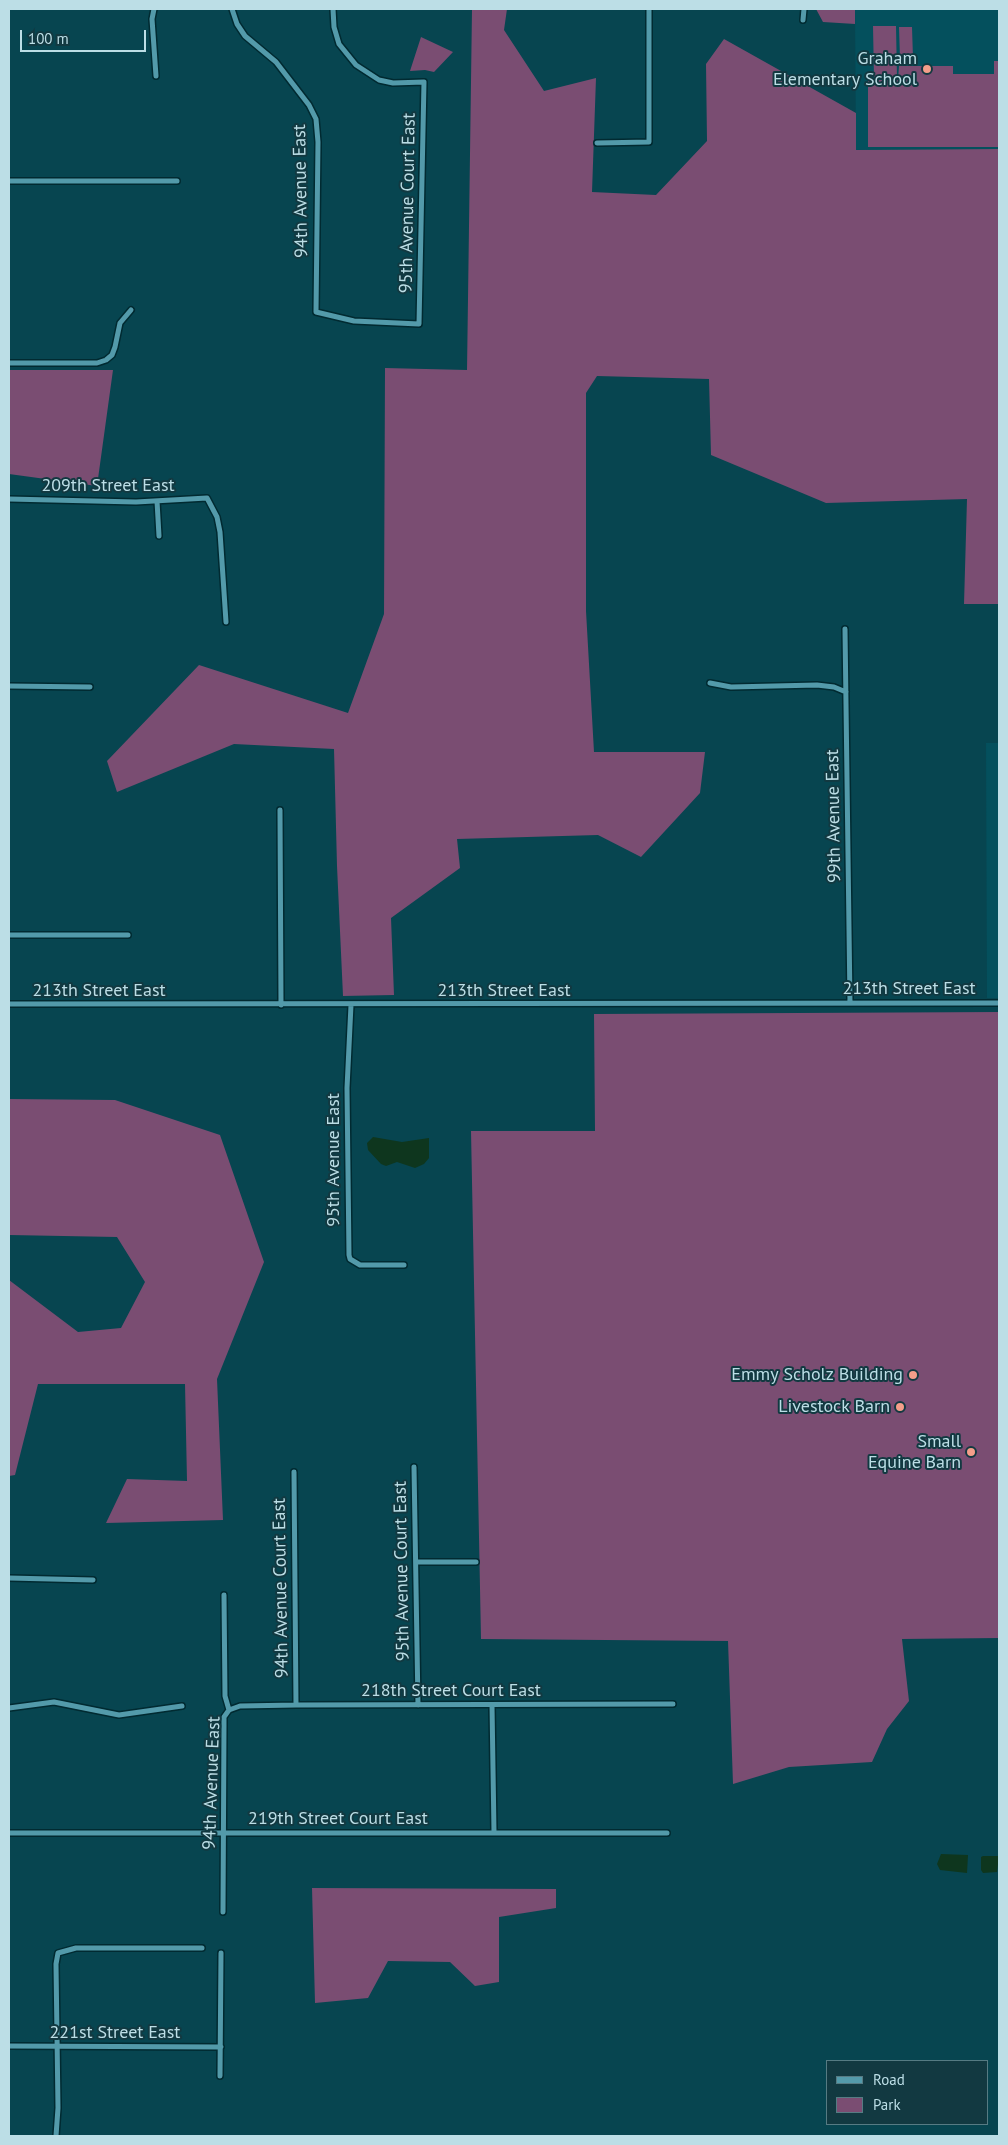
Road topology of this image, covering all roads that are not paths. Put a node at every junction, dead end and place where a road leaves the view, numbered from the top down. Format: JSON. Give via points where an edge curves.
{"nodes":[{"id":1,"x":154,"y":9,"type":"edge"},
{"id":2,"x":232,"y":9,"type":"edge"},
{"id":3,"x":333,"y":9,"type":"edge"},
{"id":4,"x":649,"y":9,"type":"edge"},
{"id":5,"x":804,"y":9,"type":"edge"},
{"id":6,"x":803,"y":20,"type":"dead end"},
{"id":7,"x":156,"y":76,"type":"dead end"},
{"id":8,"x":596,"y":143,"type":"dead end"},
{"id":9,"x":9,"y":181,"type":"edge"},
{"id":10,"x":177,"y":181,"type":"dead end"},
{"id":11,"x":131,"y":310,"type":"dead end"},
{"id":12,"x":419,"y":324,"type":"joint"},
{"id":13,"x":9,"y":363,"type":"edge"},
{"id":14,"x":9,"y":499,"type":"edge"},
{"id":15,"x":157,"y":501,"type":"junction"},
{"id":16,"x":159,"y":536,"type":"dead end"},
{"id":17,"x":226,"y":622,"type":"dead end"},
{"id":18,"x":845,"y":629,"type":"dead end"},
{"id":19,"x":710,"y":683,"type":"dead end"},
{"id":20,"x":9,"y":686,"type":"edge"},
{"id":21,"x":90,"y":686,"type":"dead end"},
{"id":22,"x":846,"y":692,"type":"junction"},
{"id":23,"x":280,"y":810,"type":"dead end"},
{"id":24,"x":9,"y":935,"type":"edge"},
{"id":25,"x":128,"y":935,"type":"dead end"},
{"id":26,"x":850,"y":1003,"type":"junction"},
{"id":27,"x":999,"y":1003,"type":"edge"},
{"id":28,"x":9,"y":1004,"type":"edge"},
{"id":29,"x":281,"y":1005,"type":"junction"},
{"id":30,"x":351,"y":1005,"type":"junction"},
{"id":31,"x":404,"y":1265,"type":"dead end"},
{"id":32,"x":414,"y":1468,"type":"dead end"},
{"id":33,"x":294,"y":1472,"type":"dead end"},
{"id":34,"x":417,"y":1562,"type":"junction"},
{"id":35,"x":476,"y":1562,"type":"dead end"},
{"id":36,"x":9,"y":1578,"type":"edge"},
{"id":37,"x":93,"y":1580,"type":"dead end"},
{"id":38,"x":224,"y":1595,"type":"dead end"},
{"id":39,"x":296,"y":1704,"type":"junction"},
{"id":40,"x":418,"y":1704,"type":"junction"},
{"id":41,"x":673,"y":1704,"type":"dead end"},
{"id":42,"x":492,"y":1705,"type":"junction"},
{"id":43,"x":182,"y":1706,"type":"dead end"},
{"id":44,"x":9,"y":1708,"type":"edge"},
{"id":45,"x":229,"y":1710,"type":"junction"},
{"id":46,"x":494,"y":1832,"type":"junction"},
{"id":47,"x":9,"y":1833,"type":"edge"},
{"id":48,"x":223,"y":1833,"type":"junction"},
{"id":49,"x":667,"y":1833,"type":"dead end"},
{"id":50,"x":222,"y":1912,"type":"dead end"},
{"id":51,"x":202,"y":1948,"type":"dead end"},
{"id":52,"x":221,"y":1953,"type":"dead end"},
{"id":53,"x":9,"y":2046,"type":"edge"},
{"id":54,"x":57,"y":2046,"type":"junction"},
{"id":55,"x":221,"y":2047,"type":"junction"},
{"id":56,"x":220,"y":2076,"type":"dead end"},
{"id":57,"x":56,"y":2136,"type":"edge"}],
"edges":[{"from":1,"to":7,"type":"street"},
{"from":2,"to":12,"type":"street","name":"94th Avenue East","via":[[245,36],[276,62],[316,119],[316,312],[354,321]]},
{"from":3,"to":12,"type":"street","name":"95th Avenue Court East","via":[[338,44],[366,73],[393,83],[424,82]]},
{"from":4,"to":8,"type":"street","via":[[648,142]]},
{"from":5,"to":6,"type":"street"},
{"from":9,"to":10,"type":"street"},
{"from":11,"to":13,"type":"street","via":[[120,323],[112,355],[106,360],[97,363]]},
{"from":14,"to":15,"type":"street","name":"209th Street East"},
{"from":15,"to":16,"type":"street"},
{"from":15,"to":17,"type":"street","name":"209th Street East","via":[[207,498],[217,517],[220,532]]},
{"from":18,"to":22,"type":"street","name":"99th Avenue East"},
{"from":19,"to":22,"type":"street","via":[[731,687],[817,685]]},
{"from":20,"to":21,"type":"street"},
{"from":22,"to":26,"type":"street","name":"99th Avenue East"},
{"from":23,"to":29,"type":"street"},
{"from":24,"to":25,"type":"street"},
{"from":26,"to":27,"type":"street","name":"213th Street East"},
{"from":26,"to":30,"type":"street","name":"213th Street East"},
{"from":28,"to":29,"type":"street","name":"213th Street East"},
{"from":29,"to":30,"type":"street","name":"213th Street East"},
{"from":30,"to":31,"type":"street","name":"95th Avenue East","via":[[346,1088],[349,1255],[360,1265]]},
{"from":32,"to":34,"type":"street","name":"95th Avenue Court East"},
{"from":33,"to":39,"type":"street","name":"94th Avenue Court East"},
{"from":34,"to":35,"type":"street"},
{"from":34,"to":40,"type":"street","name":"95th Avenue Court East"},
{"from":36,"to":37,"type":"street"},
{"from":38,"to":45,"type":"street","name":"94th Avenue East","via":[[225,1696]]},
{"from":39,"to":40,"type":"street","name":"218th Street Court East"},
{"from":39,"to":45,"type":"street","name":"218th Street Court East","via":[[240,1706]]},
{"from":40,"to":42,"type":"street","name":"218th Street Court East"},
{"from":41,"to":42,"type":"street","name":"218th Street Court East"},
{"from":42,"to":46,"type":"street"},
{"from":43,"to":44,"type":"street","via":[[119,1715],[54,1702]]},
{"from":45,"to":48,"type":"street","name":"94th Avenue East","via":[[224,1725]]},
{"from":46,"to":48,"type":"street","name":"219th Street Court East"},
{"from":46,"to":49,"type":"street","name":"219th Street Court East"},
{"from":47,"to":48,"type":"street","name":"219th Street Court East"},
{"from":48,"to":50,"type":"street","name":"94th Avenue East"},
{"from":51,"to":54,"type":"street","via":[[76,1948],[60,1951],[56,1964]]},
{"from":52,"to":55,"type":"street"},
{"from":53,"to":54,"type":"street","name":"221st Street East"},
{"from":54,"to":55,"type":"street","name":"221st Street East"},
{"from":54,"to":57,"type":"street"},
{"from":55,"to":56,"type":"street"}]}
